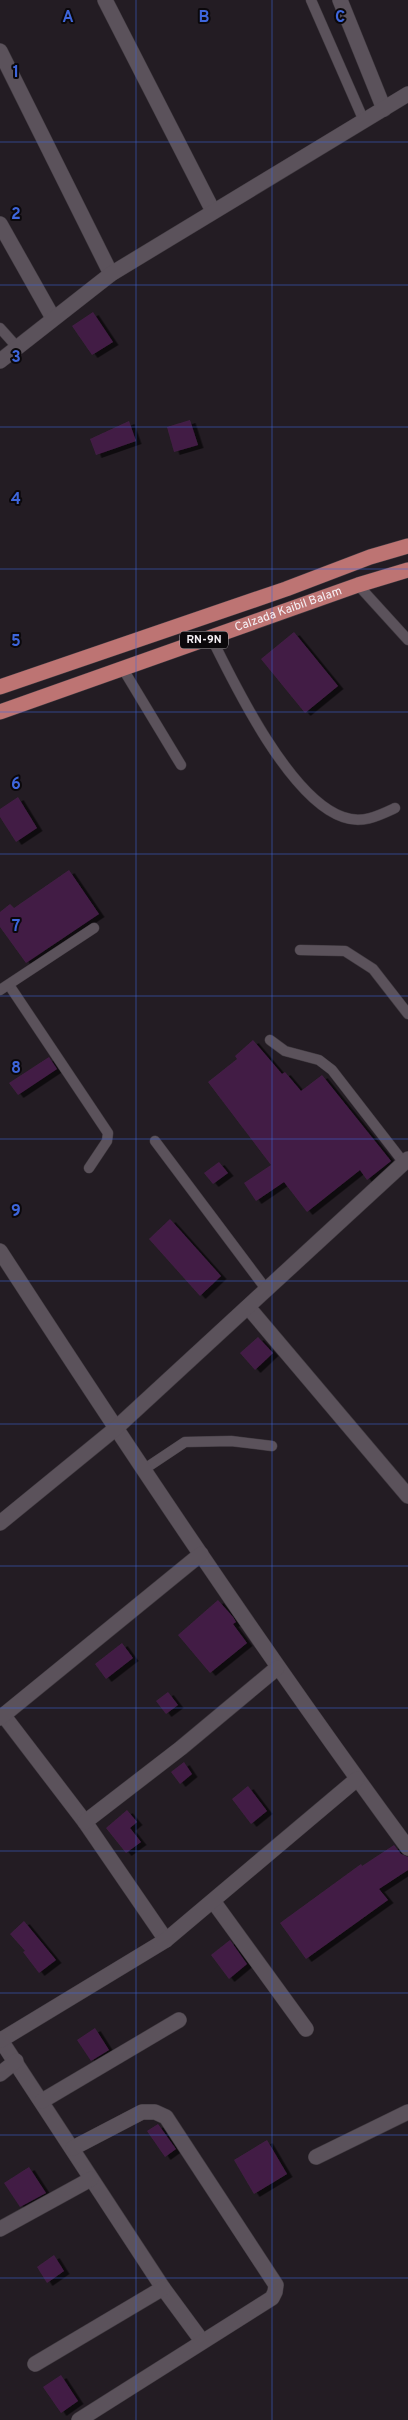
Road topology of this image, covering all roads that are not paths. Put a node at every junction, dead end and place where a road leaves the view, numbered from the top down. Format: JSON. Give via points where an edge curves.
{"nodes":[{"id":1,"x":104,"y":0,"type":"edge"},
{"id":2,"x":311,"y":0,"type":"edge"},
{"id":3,"x":340,"y":0,"type":"edge"},
{"id":4,"x":0,"y":51,"type":"edge"},
{"id":5,"x":408,"y":94,"type":"edge"},
{"id":6,"x":384,"y":109,"type":"junction"},
{"id":7,"x":364,"y":121,"type":"junction"},
{"id":8,"x":213,"y":211,"type":"junction"},
{"id":9,"x":0,"y":224,"type":"edge"},
{"id":10,"x":111,"y":274,"type":"junction"},
{"id":11,"x":53,"y":318,"type":"junction"},
{"id":12,"x":0,"y":328,"type":"edge"},
{"id":13,"x":17,"y":347,"type":"junction"},
{"id":14,"x":0,"y":361,"type":"edge"},
{"id":15,"x":408,"y":546,"type":"edge"},
{"id":16,"x":408,"y":570,"type":"edge"},
{"id":17,"x":358,"y":585,"type":"junction"},
{"id":18,"x":211,"y":637,"type":"junction"},
{"id":19,"x":408,"y":640,"type":"edge"},
{"id":20,"x":123,"y":669,"type":"junction"},
{"id":21,"x":0,"y":687,"type":"edge"},
{"id":22,"x":0,"y":712,"type":"edge"},
{"id":23,"x":181,"y":765,"type":"dead end"},
{"id":24,"x":394,"y":808,"type":"dead end"},
{"id":25,"x":94,"y":928,"type":"dead end"},
{"id":26,"x":300,"y":950,"type":"dead end"},
{"id":27,"x":4,"y":988,"type":"edge"},
{"id":28,"x":408,"y":1014,"type":"edge"},
{"id":29,"x":270,"y":1040,"type":"dead end"},
{"id":30,"x":154,"y":1140,"type":"dead end"},
{"id":31,"x":406,"y":1161,"type":"edge"},
{"id":32,"x":89,"y":1168,"type":"dead end"},
{"id":33,"x":0,"y":1251,"type":"edge"},
{"id":34,"x":266,"y":1289,"type":"junction"},
{"id":35,"x":248,"y":1307,"type":"junction"},
{"id":36,"x":115,"y":1429,"type":"junction"},
{"id":37,"x":272,"y":1446,"type":"dead end"},
{"id":38,"x":143,"y":1470,"type":"junction"},
{"id":39,"x":408,"y":1496,"type":"edge"},
{"id":40,"x":0,"y":1523,"type":"edge"},
{"id":41,"x":201,"y":1554,"type":"junction"},
{"id":42,"x":277,"y":1668,"type":"junction"},
{"id":43,"x":2,"y":1717,"type":"edge"},
{"id":44,"x":357,"y":1779,"type":"junction"},
{"id":45,"x":84,"y":1822,"type":"junction"},
{"id":46,"x":408,"y":1848,"type":"edge"},
{"id":47,"x":214,"y":1902,"type":"junction"},
{"id":48,"x":166,"y":1940,"type":"junction"},
{"id":49,"x":179,"y":2020,"type":"dead end"},
{"id":50,"x":306,"y":2029,"type":"dead end"},
{"id":51,"x":0,"y":2039,"type":"edge"},
{"id":52,"x":16,"y":2062,"type":"junction"},
{"id":53,"x":0,"y":2074,"type":"edge"},
{"id":54,"x":42,"y":2101,"type":"junction"},
{"id":55,"x":408,"y":2112,"type":"edge"},
{"id":56,"x":73,"y":2148,"type":"junction"},
{"id":57,"x":316,"y":2156,"type":"dead end"},
{"id":58,"x":91,"y":2179,"type":"junction"},
{"id":59,"x":0,"y":2228,"type":"edge"},
{"id":60,"x":163,"y":2288,"type":"junction"},
{"id":61,"x":202,"y":2341,"type":"junction"},
{"id":62,"x":35,"y":2364,"type":"dead end"},
{"id":63,"x":79,"y":2420,"type":"edge"}],
"edges":[{"from":1,"to":8,"type":"street"},
{"from":2,"to":7,"type":"lane"},
{"from":3,"to":6,"type":"street"},
{"from":4,"to":10,"type":"street"},
{"from":5,"to":6,"type":"street"},
{"from":6,"to":7,"type":"street"},
{"from":7,"to":8,"type":"street"},
{"from":8,"to":10,"type":"street"},
{"from":9,"to":11,"type":"street"},
{"from":10,"to":11,"type":"street"},
{"from":11,"to":13,"type":"street"},
{"from":12,"to":13,"type":"lane"},
{"from":13,"to":14,"type":"street"},
{"from":15,"to":21,"type":"main road","name":"Calzada Kaibil Balam","number":"RN-9N"},
{"from":16,"to":17,"type":"main road","name":"Calzada Kaibil Balam","number":"RN-9N"},
{"from":17,"to":18,"type":"main road","name":"Calzada Kaibil Balam","number":"RN-9N"},
{"from":17,"to":19,"type":"lane"},
{"from":18,"to":20,"type":"main road","name":"Calzada Kaibil Balam","number":"RN-9N"},
{"from":18,"to":24,"type":"lane","via":[[259,728],[296,779],[320,804],[344,818],[370,820]]},
{"from":20,"to":22,"type":"main road","name":"Calzada Kaibil Balam","number":"RN-9N"},
{"from":20,"to":23,"type":"lane"},
{"from":25,"to":27,"type":"lane"},
{"from":26,"to":28,"type":"lane","via":[[345,951],[373,969]]},
{"from":27,"to":32,"type":"lane","via":[[108,1133]]},
{"from":29,"to":31,"type":"lane","via":[[285,1052],[318,1060],[332,1070]]},
{"from":30,"to":34,"type":"lane"},
{"from":31,"to":34,"type":"street"},
{"from":33,"to":36,"type":"street"},
{"from":34,"to":35,"type":"street"},
{"from":35,"to":36,"type":"street"},
{"from":35,"to":39,"type":"street"},
{"from":36,"to":38,"type":"street"},
{"from":36,"to":40,"type":"street"},
{"from":37,"to":38,"type":"lane","via":[[185,1442]]},
{"from":38,"to":41,"type":"street"},
{"from":41,"to":42,"type":"street"},
{"from":41,"to":43,"type":"street"},
{"from":42,"to":44,"type":"street"},
{"from":42,"to":45,"type":"street","via":[[181,1748]]},
{"from":43,"to":45,"type":"street"},
{"from":44,"to":46,"type":"street"},
{"from":44,"to":47,"type":"street"},
{"from":45,"to":48,"type":"street"},
{"from":47,"to":48,"type":"street"},
{"from":47,"to":50,"type":"street"},
{"from":48,"to":51,"type":"street"},
{"from":49,"to":54,"type":"street"},
{"from":51,"to":52,"type":"street"},
{"from":52,"to":53,"type":"street"},
{"from":52,"to":54,"type":"street"},
{"from":54,"to":56,"type":"street"},
{"from":55,"to":57,"type":"street"},
{"from":56,"to":58,"type":"street"},
{"from":56,"to":61,"type":"street","via":[[142,2112],[166,2116],[276,2285],[272,2298]]},
{"from":58,"to":59,"type":"street"},
{"from":58,"to":60,"type":"street"},
{"from":60,"to":61,"type":"street"},
{"from":60,"to":62,"type":"street"},
{"from":61,"to":63,"type":"street"}]}
